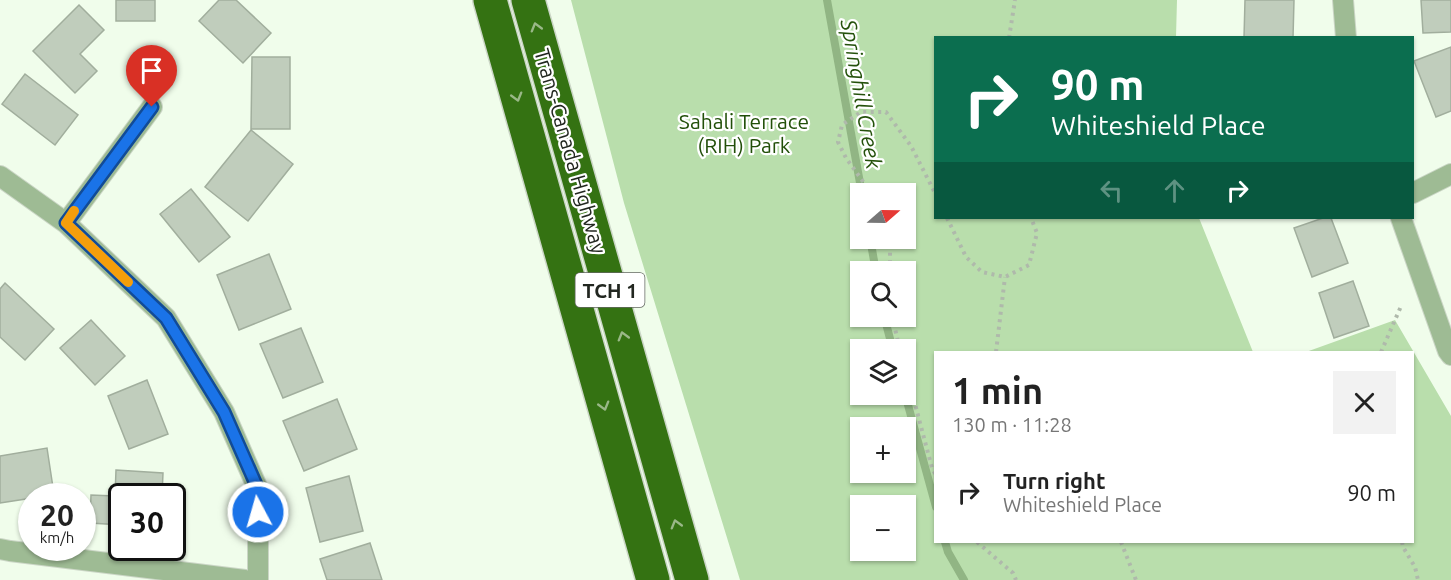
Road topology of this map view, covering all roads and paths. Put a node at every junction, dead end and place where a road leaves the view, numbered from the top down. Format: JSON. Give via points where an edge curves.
{"nodes":[{"id":1,"x":490,"y":0,"type":"edge"},
{"id":2,"x":528,"y":0,"type":"edge"},
{"id":3,"x":1015,"y":0,"type":"edge"},
{"id":4,"x":1343,"y":0,"type":"edge"},
{"id":5,"x":1009,"y":36,"type":"edge"},
{"id":6,"x":1346,"y":36,"type":"edge"},
{"id":7,"x":152,"y":107,"type":"dead end"},
{"id":8,"x":1451,"y":174,"type":"edge"},
{"id":9,"x":0,"y":176,"type":"edge"},
{"id":10,"x":864,"y":183,"type":"edge"},
{"id":11,"x":934,"y":191,"type":"edge"},
{"id":12,"x":1414,"y":192,"type":"edge"},
{"id":13,"x":947,"y":219,"type":"edge"},
{"id":14,"x":1031,"y":219,"type":"edge"},
{"id":15,"x":1401,"y":219,"type":"edge"},
{"id":16,"x":66,"y":223,"type":"junction"},
{"id":17,"x":1005,"y":277,"type":"junction"},
{"id":18,"x":1402,"y":304,"type":"dead end"},
{"id":19,"x":996,"y":351,"type":"edge"},
{"id":20,"x":1381,"y":351,"type":"edge"},
{"id":21,"x":1451,"y":355,"type":"edge"},
{"id":22,"x":915,"y":405,"type":"edge"},
{"id":23,"x":934,"y":471,"type":"edge"},
{"id":24,"x":978,"y":543,"type":"edge"},
{"id":25,"x":1121,"y":543,"type":"edge"},
{"id":26,"x":1402,"y":543,"type":"edge"},
{"id":27,"x":0,"y":549,"type":"edge"},
{"id":28,"x":245,"y":580,"type":"edge"},
{"id":29,"x":258,"y":580,"type":"edge"},
{"id":30,"x":653,"y":580,"type":"edge"},
{"id":31,"x":692,"y":580,"type":"edge"},
{"id":32,"x":1016,"y":580,"type":"edge"},
{"id":33,"x":1136,"y":580,"type":"edge"},
{"id":34,"x":1418,"y":580,"type":"edge"}],
"edges":[{"from":1,"to":30,"type":"highway","name":"Trans-Canada Highway","number":"TCH 1","one_way":true},
{"from":31,"to":2,"type":"highway","name":"Trans-Canada Highway","number":"TCH 1","one_way":true},
{"from":3,"to":5,"type":"path"},
{"from":4,"to":6,"type":"street"},
{"from":7,"to":16,"type":"street"},
{"from":8,"to":12,"type":"street"},
{"from":9,"to":16,"type":"street"},
{"from":10,"to":11,"type":"path","via":[[838,142],[842,126],[861,112],[886,112],[911,146]]},
{"from":13,"to":17,"type":"path","via":[[966,257],[982,272]]},
{"from":14,"to":17,"type":"path","via":[[1037,233],[1029,265]]},
{"from":15,"to":21,"type":"street"},
{"from":16,"to":29,"type":"street","via":[[166,318],[224,412],[258,489]]},
{"from":17,"to":19,"type":"path"},
{"from":18,"to":20,"type":"path"},
{"from":22,"to":23,"type":"path"},
{"from":24,"to":32,"type":"path"},
{"from":25,"to":33,"type":"path"},
{"from":26,"to":34,"type":"path"},
{"from":27,"to":28,"type":"street"}]}
